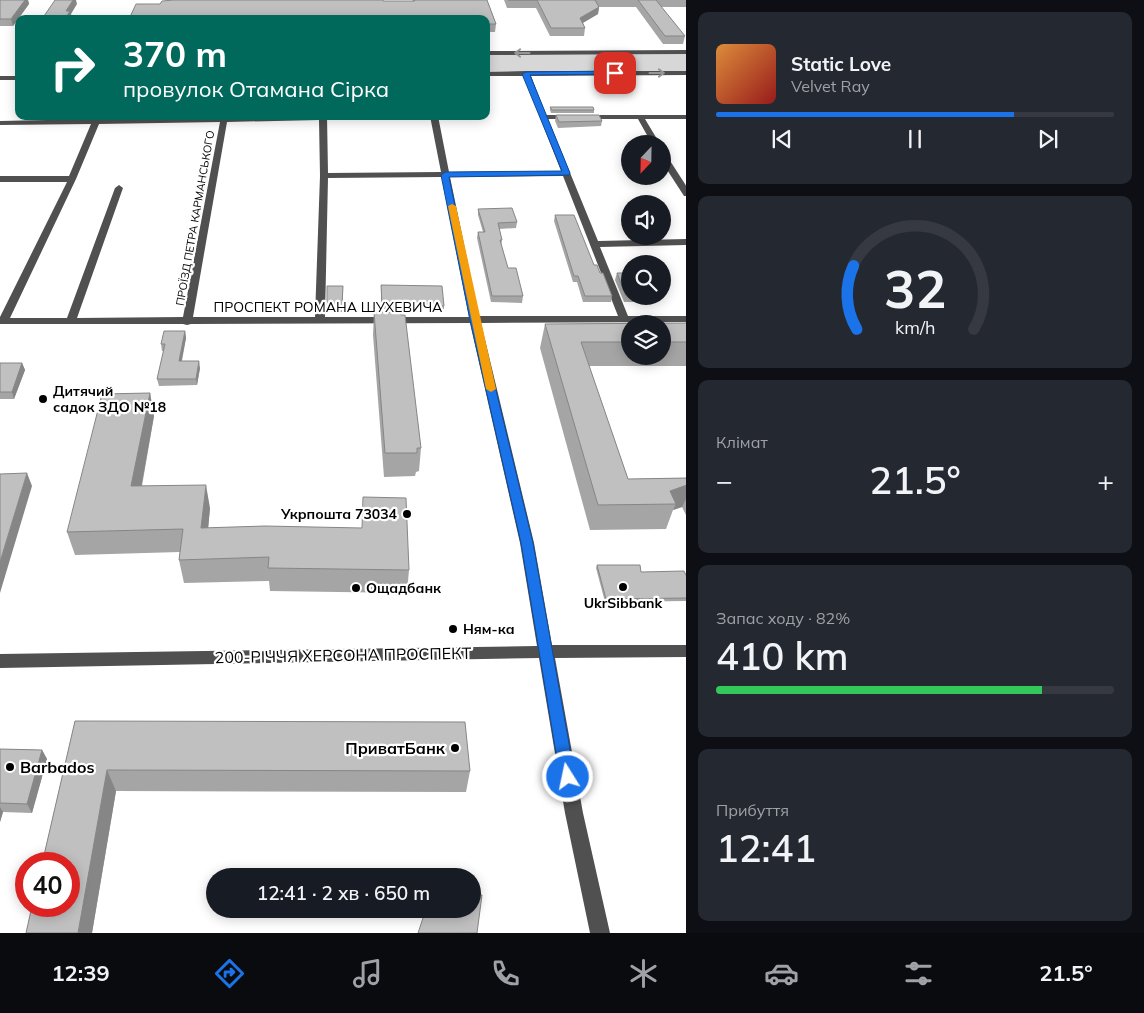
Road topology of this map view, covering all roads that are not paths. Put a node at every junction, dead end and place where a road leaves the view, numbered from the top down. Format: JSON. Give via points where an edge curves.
{"nodes":[{"id":1,"x":686,"y":52,"type":"edge"},
{"id":2,"x":490,"y":53,"type":"edge"},
{"id":3,"x":686,"y":73,"type":"edge"},
{"id":4,"x":490,"y":74,"type":"edge"},
{"id":5,"x":526,"y":74,"type":"junction"},
{"id":6,"x":0,"y":78,"type":"edge"},
{"id":7,"x":15,"y":78,"type":"edge"},
{"id":8,"x":543,"y":117,"type":"junction"},
{"id":9,"x":640,"y":117,"type":"junction"},
{"id":10,"x":686,"y":117,"type":"edge"},
{"id":11,"x":73,"y":120,"type":"edge"},
{"id":12,"x":97,"y":120,"type":"edge"},
{"id":13,"x":224,"y":120,"type":"edge"},
{"id":14,"x":323,"y":120,"type":"edge"},
{"id":15,"x":435,"y":120,"type":"edge"},
{"id":16,"x":0,"y":123,"type":"edge"},
{"id":17,"x":651,"y":135,"type":"edge"},
{"id":18,"x":671,"y":169,"type":"edge"},
{"id":19,"x":566,"y":173,"type":"junction"},
{"id":20,"x":445,"y":175,"type":"junction"},
{"id":21,"x":324,"y":176,"type":"junction"},
{"id":22,"x":0,"y":179,"type":"edge"},
{"id":23,"x":72,"y":180,"type":"junction"},
{"id":24,"x":119,"y":188,"type":"dead end"},
{"id":25,"x":686,"y":194,"type":"edge"},
{"id":26,"x":686,"y":242,"type":"edge"},
{"id":27,"x":594,"y":244,"type":"junction"},
{"id":28,"x":622,"y":315,"type":"edge"},
{"id":29,"x":621,"y":319,"type":"edge"},
{"id":30,"x":671,"y":319,"type":"edge"},
{"id":31,"x":686,"y":319,"type":"edge"},
{"id":32,"x":320,"y":320,"type":"junction"},
{"id":33,"x":475,"y":320,"type":"junction"},
{"id":34,"x":1,"y":321,"type":"edge"},
{"id":35,"x":70,"y":321,"type":"junction"},
{"id":36,"x":187,"y":322,"type":"junction"},
{"id":37,"x":686,"y":651,"type":"edge"},
{"id":38,"x":545,"y":652,"type":"junction"},
{"id":39,"x":0,"y":661,"type":"edge"},
{"id":40,"x":600,"y":933,"type":"edge"}],
"edges":[{"from":1,"to":2,"type":"street","one_way":true},
{"from":5,"to":3,"type":"street","one_way":true},
{"from":4,"to":5,"type":"street"},
{"from":5,"to":8,"type":"street"},
{"from":6,"to":7,"type":"street"},
{"from":8,"to":9,"type":"street"},
{"from":8,"to":19,"type":"street"},
{"from":9,"to":10,"type":"street"},
{"from":9,"to":17,"type":"street"},
{"from":11,"to":16,"type":"street"},
{"from":12,"to":23,"type":"street"},
{"from":13,"to":36,"type":"street","name":"ПРОЇЗД ПЕТРА КАРМАНСЬКОГО"},
{"from":14,"to":21,"type":"street"},
{"from":15,"to":20,"type":"street"},
{"from":18,"to":25,"type":"street"},
{"from":19,"to":20,"type":"street"},
{"from":19,"to":27,"type":"street"},
{"from":20,"to":21,"type":"street"},
{"from":20,"to":33,"type":"street"},
{"from":21,"to":32,"type":"street"},
{"from":22,"to":23,"type":"street"},
{"from":23,"to":34,"type":"street"},
{"from":24,"to":35,"type":"street"},
{"from":26,"to":27,"type":"street"},
{"from":27,"to":28,"type":"street"},
{"from":29,"to":33,"type":"street","name":"ПРОСПЕКТ РОМАНА ШУХЕВИЧА"},
{"from":30,"to":31,"type":"street","name":"ПРОСПЕКТ РОМАНА ШУХЕВИЧА"},
{"from":32,"to":33,"type":"street","name":"ПРОСПЕКТ РОМАНА ШУХЕВИЧА"},
{"from":32,"to":36,"type":"street","name":"ПРОСПЕКТ РОМАНА ШУХЕВИЧА"},
{"from":33,"to":38,"type":"street","via":[[527,543]]},
{"from":34,"to":35,"type":"street","name":"ПРОСПЕКТ РОМАНА ШУХЕВИЧА"},
{"from":35,"to":36,"type":"street","name":"ПРОСПЕКТ РОМАНА ШУХЕВИЧА"},
{"from":37,"to":38,"type":"street","name":"200-РІЧЧЯ ХЕРСОНА ПРОСПЕКТ"},
{"from":38,"to":39,"type":"street","name":"200-РІЧЧЯ ХЕРСОНА ПРОСПЕКТ"},
{"from":38,"to":40,"type":"street"}]}
